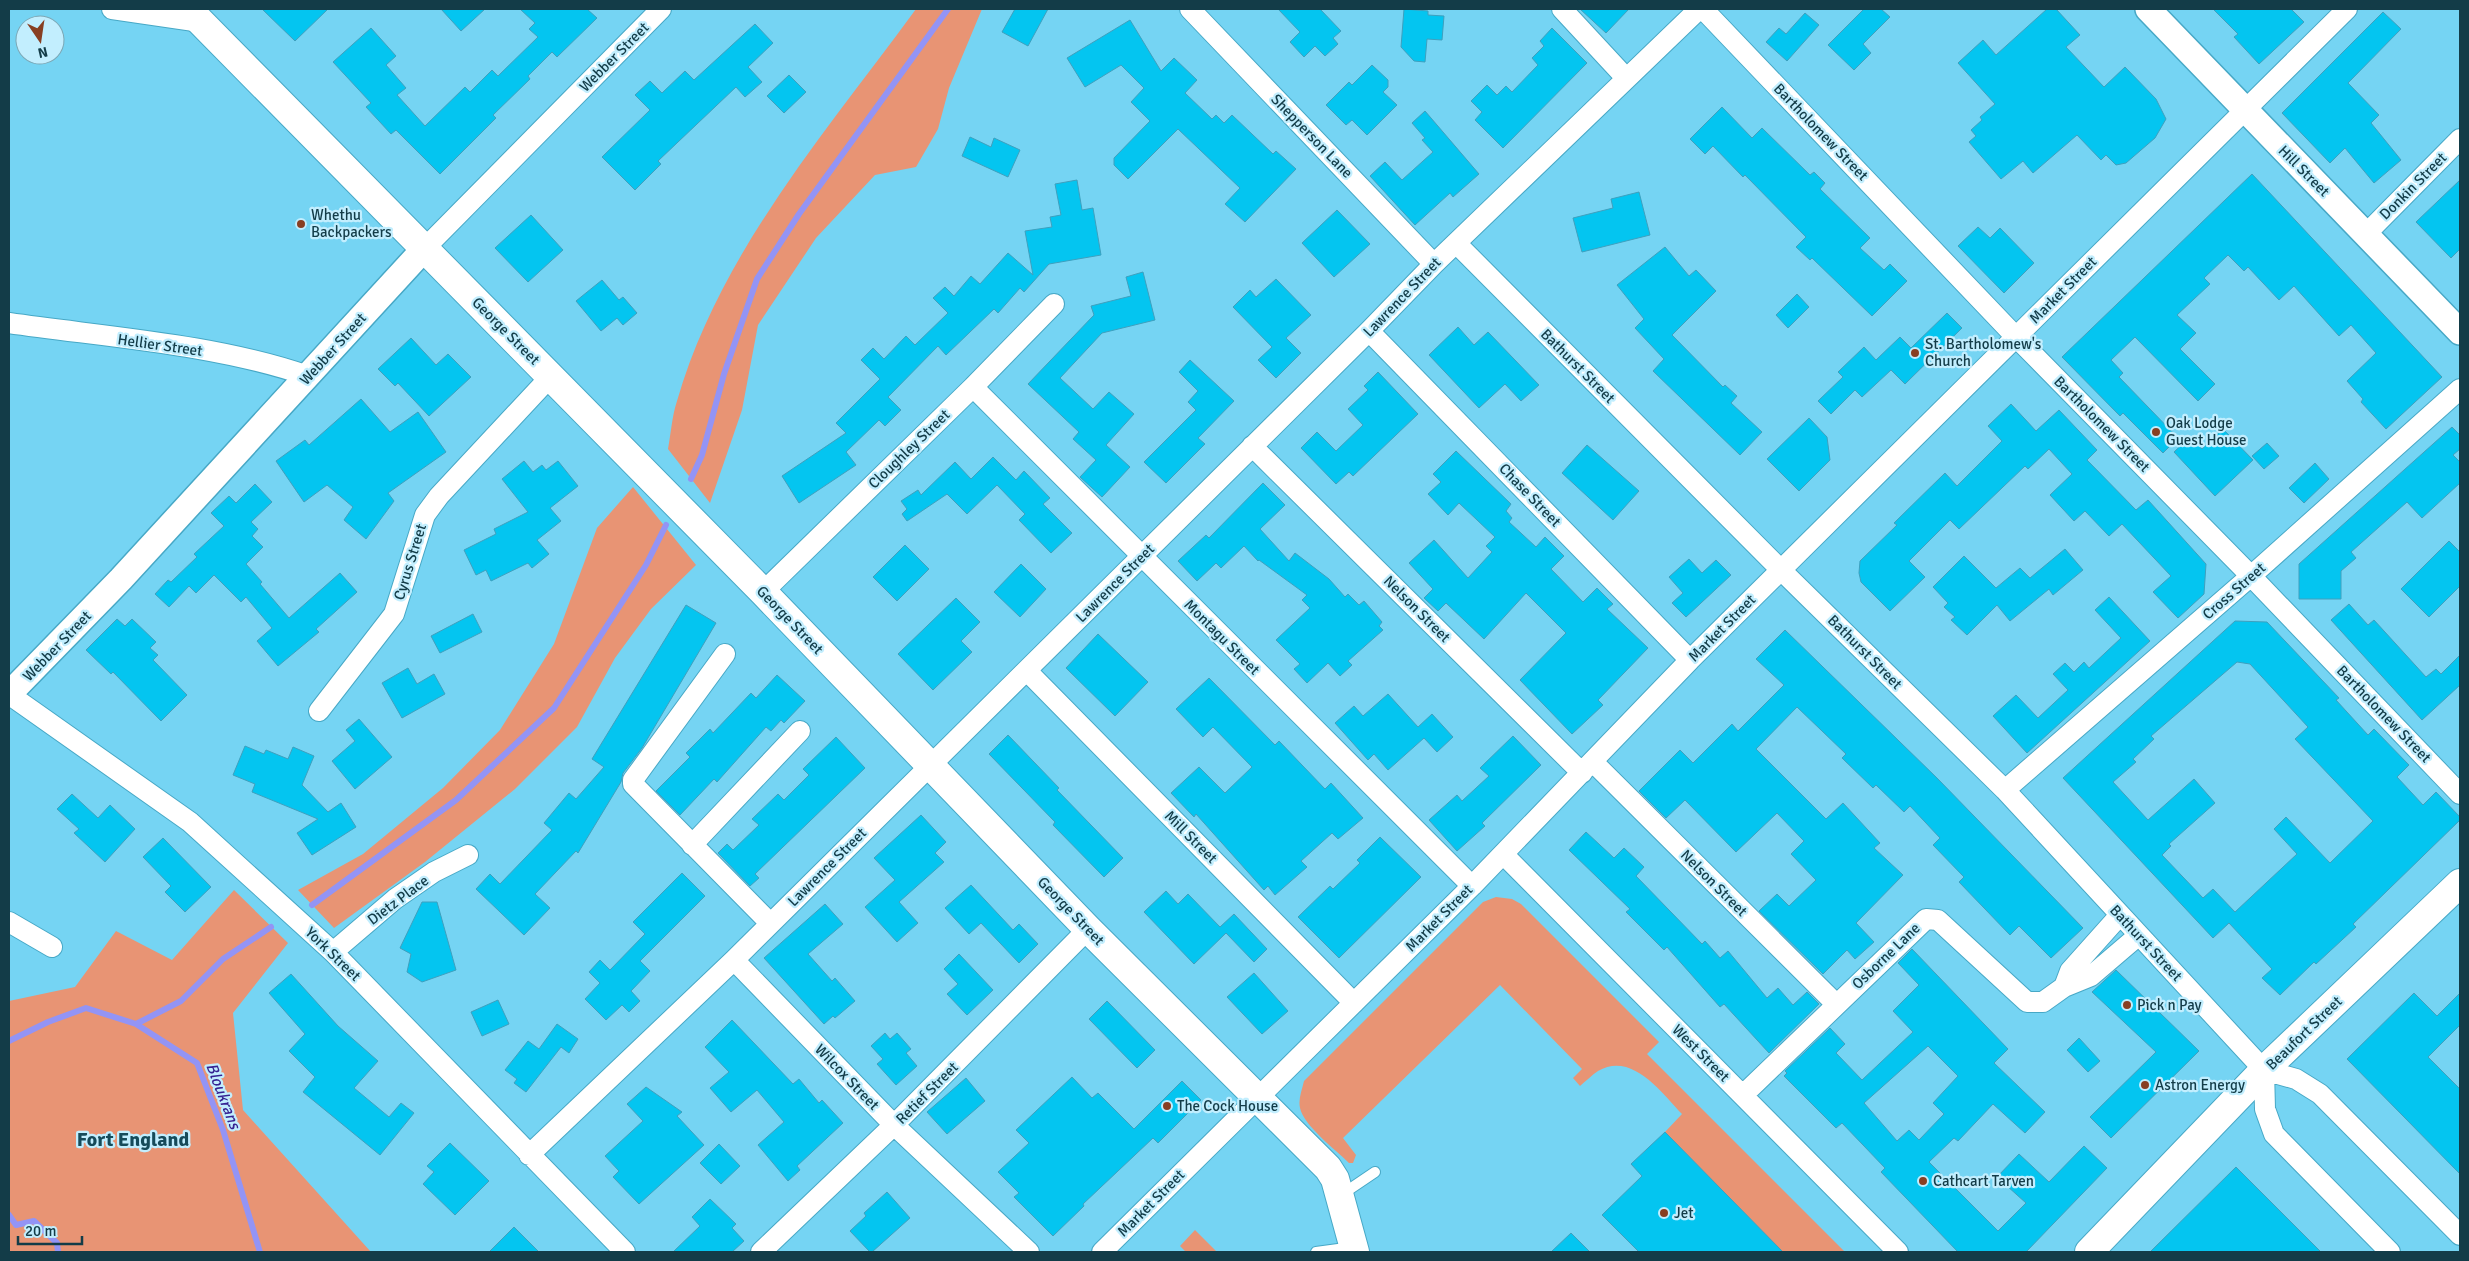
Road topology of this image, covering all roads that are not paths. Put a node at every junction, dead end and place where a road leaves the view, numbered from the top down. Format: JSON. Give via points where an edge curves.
{"nodes":[{"id":1,"x":112,"y":9,"type":"edge"},
{"id":2,"x":662,"y":9,"type":"edge"},
{"id":3,"x":1190,"y":9,"type":"edge"},
{"id":4,"x":1562,"y":9,"type":"edge"},
{"id":5,"x":1701,"y":9,"type":"edge"},
{"id":6,"x":2148,"y":9,"type":"edge"},
{"id":7,"x":2348,"y":9,"type":"edge"},
{"id":8,"x":195,"y":15,"type":"edge"},
{"id":9,"x":1626,"y":78,"type":"junction"},
{"id":10,"x":2245,"y":111,"type":"junction"},
{"id":11,"x":2460,"y":139,"type":"edge"},
{"id":12,"x":2366,"y":234,"type":"junction"},
{"id":13,"x":1456,"y":243,"type":"junction"},
{"id":14,"x":423,"y":250,"type":"junction"},
{"id":15,"x":1434,"y":264,"type":"junction"},
{"id":16,"x":1054,"y":304,"type":"dead end"},
{"id":17,"x":9,"y":323,"type":"edge"},
{"id":18,"x":1369,"y":331,"type":"junction"},
{"id":19,"x":2460,"y":332,"type":"edge"},
{"id":20,"x":2016,"y":336,"type":"junction"},
{"id":21,"x":308,"y":376,"type":"junction"},
{"id":22,"x":551,"y":376,"type":"junction"},
{"id":23,"x":973,"y":387,"type":"junction"},
{"id":24,"x":2460,"y":389,"type":"edge"},
{"id":25,"x":1252,"y":446,"type":"junction"},
{"id":26,"x":1142,"y":557,"type":"junction"},
{"id":27,"x":1781,"y":570,"type":"junction"},
{"id":28,"x":2251,"y":576,"type":"junction"},
{"id":29,"x":763,"y":592,"type":"junction"},
{"id":30,"x":725,"y":654,"type":"dead end"},
{"id":31,"x":1690,"y":660,"type":"junction"},
{"id":32,"x":1027,"y":671,"type":"junction"},
{"id":33,"x":9,"y":694,"type":"edge"},
{"id":34,"x":319,"y":711,"type":"dead end"},
{"id":35,"x":800,"y":731,"type":"dead end"},
{"id":36,"x":929,"y":765,"type":"junction"},
{"id":37,"x":1588,"y":767,"type":"junction"},
{"id":38,"x":2005,"y":790,"type":"junction"},
{"id":39,"x":2460,"y":794,"type":"edge"},
{"id":40,"x":692,"y":845,"type":"junction"},
{"id":41,"x":1503,"y":854,"type":"junction"},
{"id":42,"x":468,"y":855,"type":"dead end"},
{"id":43,"x":2460,"y":883,"type":"edge"},
{"id":44,"x":1472,"y":886,"type":"junction"},
{"id":45,"x":2120,"y":915,"type":"junction"},
{"id":46,"x":9,"y":922,"type":"edge"},
{"id":47,"x":770,"y":923,"type":"junction"},
{"id":48,"x":1088,"y":929,"type":"junction"},
{"id":49,"x":2139,"y":935,"type":"junction"},
{"id":50,"x":52,"y":947,"type":"dead end"},
{"id":51,"x":333,"y":952,"type":"junction"},
{"id":52,"x":734,"y":960,"type":"junction"},
{"id":53,"x":2064,"y":987,"type":"junction"},
{"id":54,"x":1354,"y":1003,"type":"junction"},
{"id":55,"x":1836,"y":1004,"type":"junction"},
{"id":56,"x":2264,"y":1070,"type":"junction"},
{"id":57,"x":1257,"y":1096,"type":"junction"},
{"id":58,"x":1743,"y":1096,"type":"junction"},
{"id":59,"x":894,"y":1125,"type":"junction"},
{"id":60,"x":529,"y":1155,"type":"junction"},
{"id":61,"x":1375,"y":1172,"type":"dead end"},
{"id":62,"x":1340,"y":1196,"type":"junction"},
{"id":63,"x":2460,"y":1235,"type":"edge"},
{"id":64,"x":1355,"y":1250,"type":"edge"},
{"id":65,"x":625,"y":1252,"type":"edge"},
{"id":66,"x":761,"y":1252,"type":"edge"},
{"id":67,"x":1029,"y":1252,"type":"edge"},
{"id":68,"x":1102,"y":1252,"type":"edge"},
{"id":69,"x":1316,"y":1252,"type":"edge"},
{"id":70,"x":1898,"y":1252,"type":"edge"},
{"id":71,"x":2089,"y":1252,"type":"edge"},
{"id":72,"x":2390,"y":1252,"type":"edge"}],
"edges":[{"from":1,"to":8,"type":"street"},
{"from":2,"to":14,"type":"street","name":"Webber Street"},
{"from":3,"to":15,"type":"street","name":"Shepperson Lane"},
{"from":4,"to":9,"type":"street"},
{"from":5,"to":9,"type":"street","name":"Lawrence Street"},
{"from":5,"to":20,"type":"street","name":"Bartholomew Street"},
{"from":6,"to":10,"type":"street","name":"Hill Street"},
{"from":7,"to":10,"type":"street","name":"Market Street"},
{"from":8,"to":14,"type":"main road","name":"George Street"},
{"from":9,"to":13,"type":"street","name":"Lawrence Street"},
{"from":10,"to":12,"type":"street","name":"Hill Street"},
{"from":10,"to":20,"type":"street","name":"Market Street"},
{"from":11,"to":12,"type":"street","name":"Donkin Street"},
{"from":12,"to":19,"type":"street","name":"Hill Street"},
{"from":13,"to":15,"type":"street","name":"Lawrence Street"},
{"from":13,"to":27,"type":"street","name":"Bathurst Street"},
{"from":14,"to":21,"type":"street","name":"Webber Street"},
{"from":14,"to":22,"type":"main road","name":"George Street"},
{"from":15,"to":18,"type":"street","name":"Lawrence Street"},
{"from":16,"to":23,"type":"street","name":"Cloughley Street"},
{"from":17,"to":21,"type":"street","name":"Hellier Street","via":[[223,353]]},
{"from":18,"to":25,"type":"street","name":"Lawrence Street"},
{"from":18,"to":31,"type":"street","name":"Chase Street"},
{"from":20,"to":27,"type":"street","name":"Market Street"},
{"from":20,"to":28,"type":"street","name":"Bartholomew Street"},
{"from":21,"to":33,"type":"street","name":"Webber Street","via":[[121,579]]},
{"from":22,"to":29,"type":"main road","name":"George Street"},
{"from":22,"to":34,"type":"street","name":"Cyrus Street","via":[[425,515],[394,614]]},
{"from":23,"to":26,"type":"street","name":"Montagu Street"},
{"from":23,"to":29,"type":"street","name":"Cloughley Street"},
{"from":24,"to":28,"type":"street","name":"Cross Street"},
{"from":25,"to":26,"type":"street","name":"Lawrence Street"},
{"from":25,"to":37,"type":"street","name":"Nelson Street"},
{"from":26,"to":32,"type":"street","name":"Lawrence Street"},
{"from":26,"to":44,"type":"street","name":"Montagu Street"},
{"from":27,"to":31,"type":"street","name":"Market Street"},
{"from":27,"to":38,"type":"street","name":"Bathurst Street"},
{"from":28,"to":38,"type":"street","name":"Cross Street"},
{"from":28,"to":39,"type":"street","name":"Bartholomew Street"},
{"from":29,"to":36,"type":"main road","name":"George Street"},
{"from":30,"to":40,"type":"street","via":[[633,780],[634,788]]},
{"from":31,"to":37,"type":"street","name":"Market Street"},
{"from":32,"to":36,"type":"street","name":"Lawrence Street"},
{"from":32,"to":54,"type":"street","name":"Mill Street"},
{"from":33,"to":51,"type":"street","name":"York Street","via":[[190,822]]},
{"from":35,"to":40,"type":"street"},
{"from":36,"to":47,"type":"street","name":"Lawrence Street"},
{"from":36,"to":48,"type":"main road","name":"George Street"},
{"from":37,"to":41,"type":"street","name":"Market Street"},
{"from":37,"to":55,"type":"street","name":"Nelson Street"},
{"from":38,"to":45,"type":"street","name":"Bathurst Street"},
{"from":40,"to":47,"type":"street"},
{"from":41,"to":44,"type":"street","name":"Market Street"},
{"from":41,"to":58,"type":"street","name":"West Street"},
{"from":42,"to":51,"type":"street","name":"Dietz Place","via":[[434,872],[394,899]]},
{"from":43,"to":56,"type":"main road","name":"Beaufort Street"},
{"from":44,"to":54,"type":"street","name":"Market Street"},
{"from":45,"to":49,"type":"street","name":"Bathurst Street"},
{"from":45,"to":53,"type":"street","name":"Osborne Lane","via":[[2070,971]]},
{"from":46,"to":50,"type":"street"},
{"from":47,"to":52,"type":"street","name":"Lawrence Street"},
{"from":48,"to":57,"type":"main road","name":"George Street"},
{"from":48,"to":59,"type":"street","name":"Retief Street"},
{"from":49,"to":53,"type":"street","name":"Osborne Lane","via":[[2091,976]]},
{"from":49,"to":56,"type":"street","name":"Bathurst Street"},
{"from":51,"to":60,"type":"street","name":"York Street"},
{"from":52,"to":59,"type":"street","name":"Wilcox Street"},
{"from":52,"to":60,"type":"street","name":"Lawrence Street"},
{"from":53,"to":55,"type":"street","name":"Osborne Lane","via":[[2043,1002],[2027,1002],[1938,920],[1926,919]]},
{"from":54,"to":57,"type":"street","name":"Market Street"},
{"from":55,"to":58,"type":"street","name":"Osborne Lane"},
{"from":56,"to":63,"type":"street","via":[[2296,1079],[2320,1094]]},
{"from":56,"to":71,"type":"main road","name":"Beaufort Street"},
{"from":56,"to":72,"type":"street","via":[[2264,1109],[2274,1134]]},
{"from":57,"to":62,"type":"main road","name":"George Street","via":[[1328,1168]]},
{"from":57,"to":68,"type":"street","name":"Market Street"},
{"from":58,"to":70,"type":"street","name":"West Street"},
{"from":59,"to":66,"type":"street","name":"Retief Street"},
{"from":59,"to":67,"type":"street","name":"Wilcox Street"},
{"from":60,"to":65,"type":"street","name":"York Street"},
{"from":61,"to":62,"type":"lane"},
{"from":62,"to":64,"type":"main road","name":"George Street"},
{"from":64,"to":69,"type":"lane"}]}
